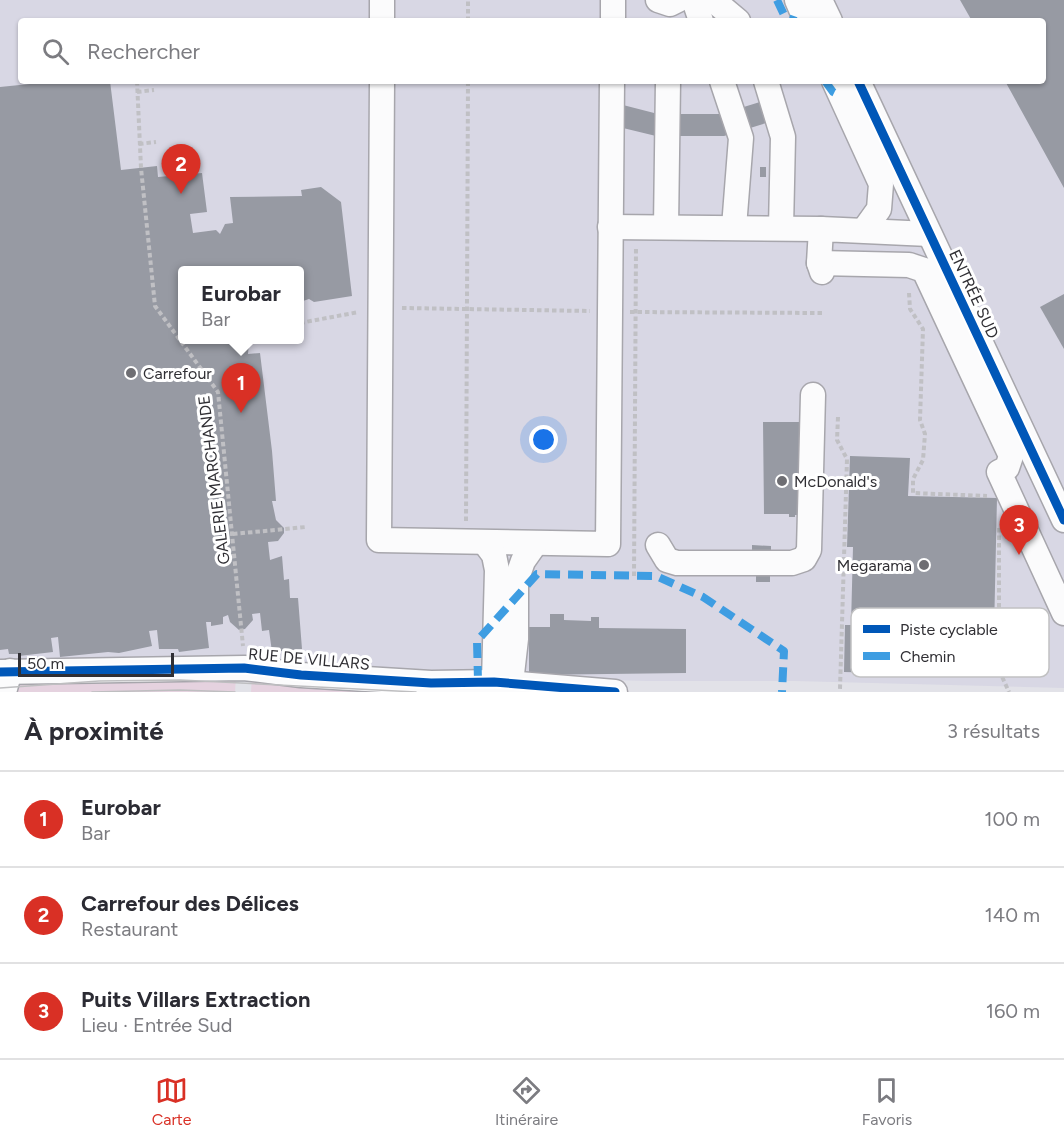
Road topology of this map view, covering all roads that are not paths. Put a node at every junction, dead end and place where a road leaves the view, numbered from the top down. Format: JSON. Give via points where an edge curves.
{"nodes":[{"id":1,"x":382,"y":0,"type":"edge"},
{"id":2,"x":613,"y":0,"type":"edge"},
{"id":3,"x":694,"y":0,"type":"edge"},
{"id":4,"x":713,"y":0,"type":"edge"},
{"id":5,"x":797,"y":0,"type":"edge"},
{"id":6,"x":820,"y":0,"type":"edge"},
{"id":7,"x":382,"y":18,"type":"edge"},
{"id":8,"x":613,"y":18,"type":"edge"},
{"id":9,"x":700,"y":18,"type":"edge"},
{"id":10,"x":734,"y":18,"type":"edge"},
{"id":11,"x":805,"y":18,"type":"edge"},
{"id":12,"x":829,"y":18,"type":"edge"},
{"id":13,"x":382,"y":84,"type":"edge"},
{"id":14,"x":612,"y":84,"type":"edge"},
{"id":15,"x":668,"y":84,"type":"edge"},
{"id":16,"x":723,"y":84,"type":"edge"},
{"id":17,"x":767,"y":84,"type":"edge"},
{"id":18,"x":835,"y":84,"type":"edge"},
{"id":19,"x":859,"y":84,"type":"edge"},
{"id":20,"x":610,"y":227,"type":"junction"},
{"id":21,"x":666,"y":227,"type":"junction"},
{"id":22,"x":734,"y":227,"type":"junction"},
{"id":23,"x":781,"y":228,"type":"junction"},
{"id":24,"x":820,"y":229,"type":"junction"},
{"id":25,"x":864,"y":230,"type":"junction"},
{"id":26,"x":930,"y":234,"type":"junction"},
{"id":27,"x":813,"y":395,"type":"dead end"},
{"id":28,"x":997,"y":401,"type":"junction"},
{"id":29,"x":1064,"y":520,"type":"edge"},
{"id":30,"x":475,"y":543,"type":"junction"},
{"id":31,"x":535,"y":544,"type":"junction"},
{"id":32,"x":658,"y":545,"type":"dead end"},
{"id":33,"x":1064,"y":613,"type":"edge"},
{"id":34,"x":5,"y":678,"type":"edge"},
{"id":35,"x":502,"y":682,"type":"junction"},
{"id":36,"x":615,"y":692,"type":"edge"}],
"edges":[{"from":1,"to":7,"type":"street"},
{"from":2,"to":8,"type":"street"},
{"from":3,"to":9,"type":"street"},
{"from":4,"to":10,"type":"street"},
{"from":5,"to":11,"type":"street"},
{"from":6,"to":12,"type":"street"},
{"from":13,"to":30,"type":"street","via":[[379,540]]},
{"from":14,"to":20,"type":"street"},
{"from":15,"to":21,"type":"street"},
{"from":16,"to":22,"type":"street","via":[[741,138]]},
{"from":17,"to":23,"type":"street","via":[[783,137]]},
{"from":18,"to":25,"type":"street","via":[[880,184],[879,209]]},
{"from":19,"to":26,"type":"street","name":"ENTRÉE SUD"},
{"from":20,"to":21,"type":"street"},
{"from":20,"to":31,"type":"street","via":[[608,544]]},
{"from":21,"to":22,"type":"street"},
{"from":22,"to":23,"type":"street"},
{"from":23,"to":24,"type":"street"},
{"from":24,"to":25,"type":"street"},
{"from":24,"to":28,"type":"street","via":[[821,268],[909,265],[924,270]]},
{"from":25,"to":26,"type":"street"},
{"from":26,"to":28,"type":"street","name":"ENTRÉE SUD"},
{"from":27,"to":32,"type":"street","via":[[809,549],[804,559],[792,563],[677,563],[667,560]]},
{"from":28,"to":29,"type":"street","name":"ENTRÉE SUD"},
{"from":28,"to":33,"type":"street","via":[[1011,456],[1006,468],[999,472]]},
{"from":30,"to":31,"type":"street"},
{"from":30,"to":35,"type":"street","via":[[494,555],[497,570]]},
{"from":31,"to":35,"type":"street","via":[[516,580],[516,639]]},
{"from":34,"to":35,"type":"street","name":"RUE DE VILLARS","via":[[233,668],[422,682]]},
{"from":35,"to":36,"type":"street","name":"RUE DE VILLARS"}]}
